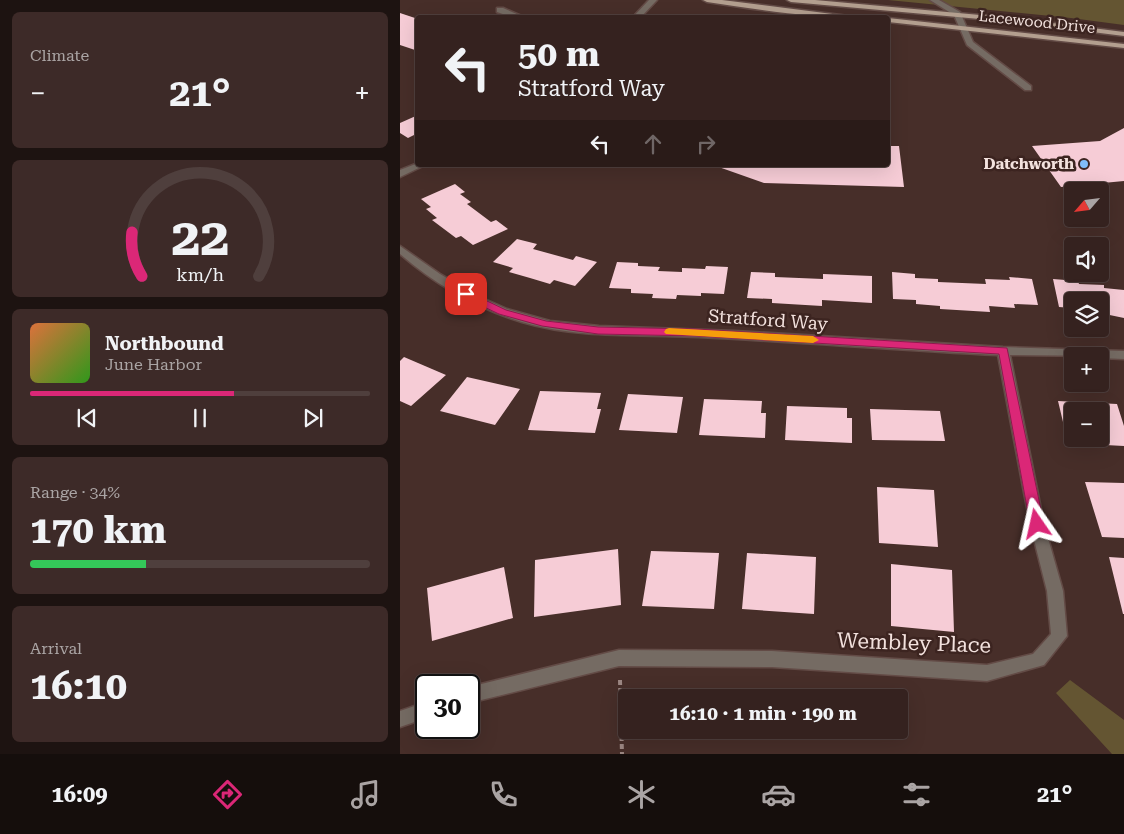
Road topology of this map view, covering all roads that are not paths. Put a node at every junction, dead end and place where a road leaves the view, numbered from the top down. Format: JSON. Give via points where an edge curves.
{"nodes":[{"id":1,"x":653,"y":0,"type":"edge"},
{"id":2,"x":707,"y":0,"type":"edge"},
{"id":3,"x":791,"y":0,"type":"edge"},
{"id":4,"x":934,"y":0,"type":"edge"},
{"id":5,"x":500,"y":10,"type":"dead end"},
{"id":6,"x":957,"y":14,"type":"junction"},
{"id":7,"x":514,"y":15,"type":"edge"},
{"id":8,"x":638,"y":15,"type":"edge"},
{"id":9,"x":832,"y":15,"type":"edge"},
{"id":10,"x":890,"y":20,"type":"edge"},
{"id":11,"x":964,"y":28,"type":"junction"},
{"id":12,"x":1124,"y":34,"type":"edge"},
{"id":13,"x":1124,"y":46,"type":"edge"},
{"id":14,"x":1028,"y":88,"type":"dead end"},
{"id":15,"x":416,"y":167,"type":"edge"},
{"id":16,"x":400,"y":174,"type":"edge"},
{"id":17,"x":400,"y":249,"type":"edge"},
{"id":18,"x":1003,"y":351,"type":"junction"},
{"id":19,"x":1124,"y":355,"type":"edge"},
{"id":20,"x":480,"y":692,"type":"edge"},
{"id":21,"x":415,"y":714,"type":"edge"},
{"id":22,"x":400,"y":719,"type":"edge"}],
"edges":[{"from":1,"to":8,"type":"street"},
{"from":2,"to":9,"type":"main road"},
{"from":3,"to":6,"type":"main road","name":"Lacewood Drive"},
{"from":4,"to":6,"type":"street"},
{"from":5,"to":7,"type":"street"},
{"from":6,"to":11,"type":"street"},
{"from":6,"to":12,"type":"main road","name":"Lacewood Drive"},
{"from":10,"to":11,"type":"main road","name":"Lacewood Drive"},
{"from":11,"to":13,"type":"main road","name":"Lacewood Drive"},
{"from":11,"to":14,"type":"street","via":[[970,43]]},
{"from":15,"to":16,"type":"street"},
{"from":17,"to":18,"type":"street","name":"Stratford Way","via":[[433,276],[466,294],[503,312],[546,324],[598,330],[696,332]]},
{"from":18,"to":19,"type":"street","name":"Stratford Way"},
{"from":18,"to":20,"type":"street","name":"Wembley Place","via":[[1037,524],[1055,591],[1059,636],[1038,660],[987,672],[772,659],[619,658]]},
{"from":21,"to":22,"type":"street"}]}
